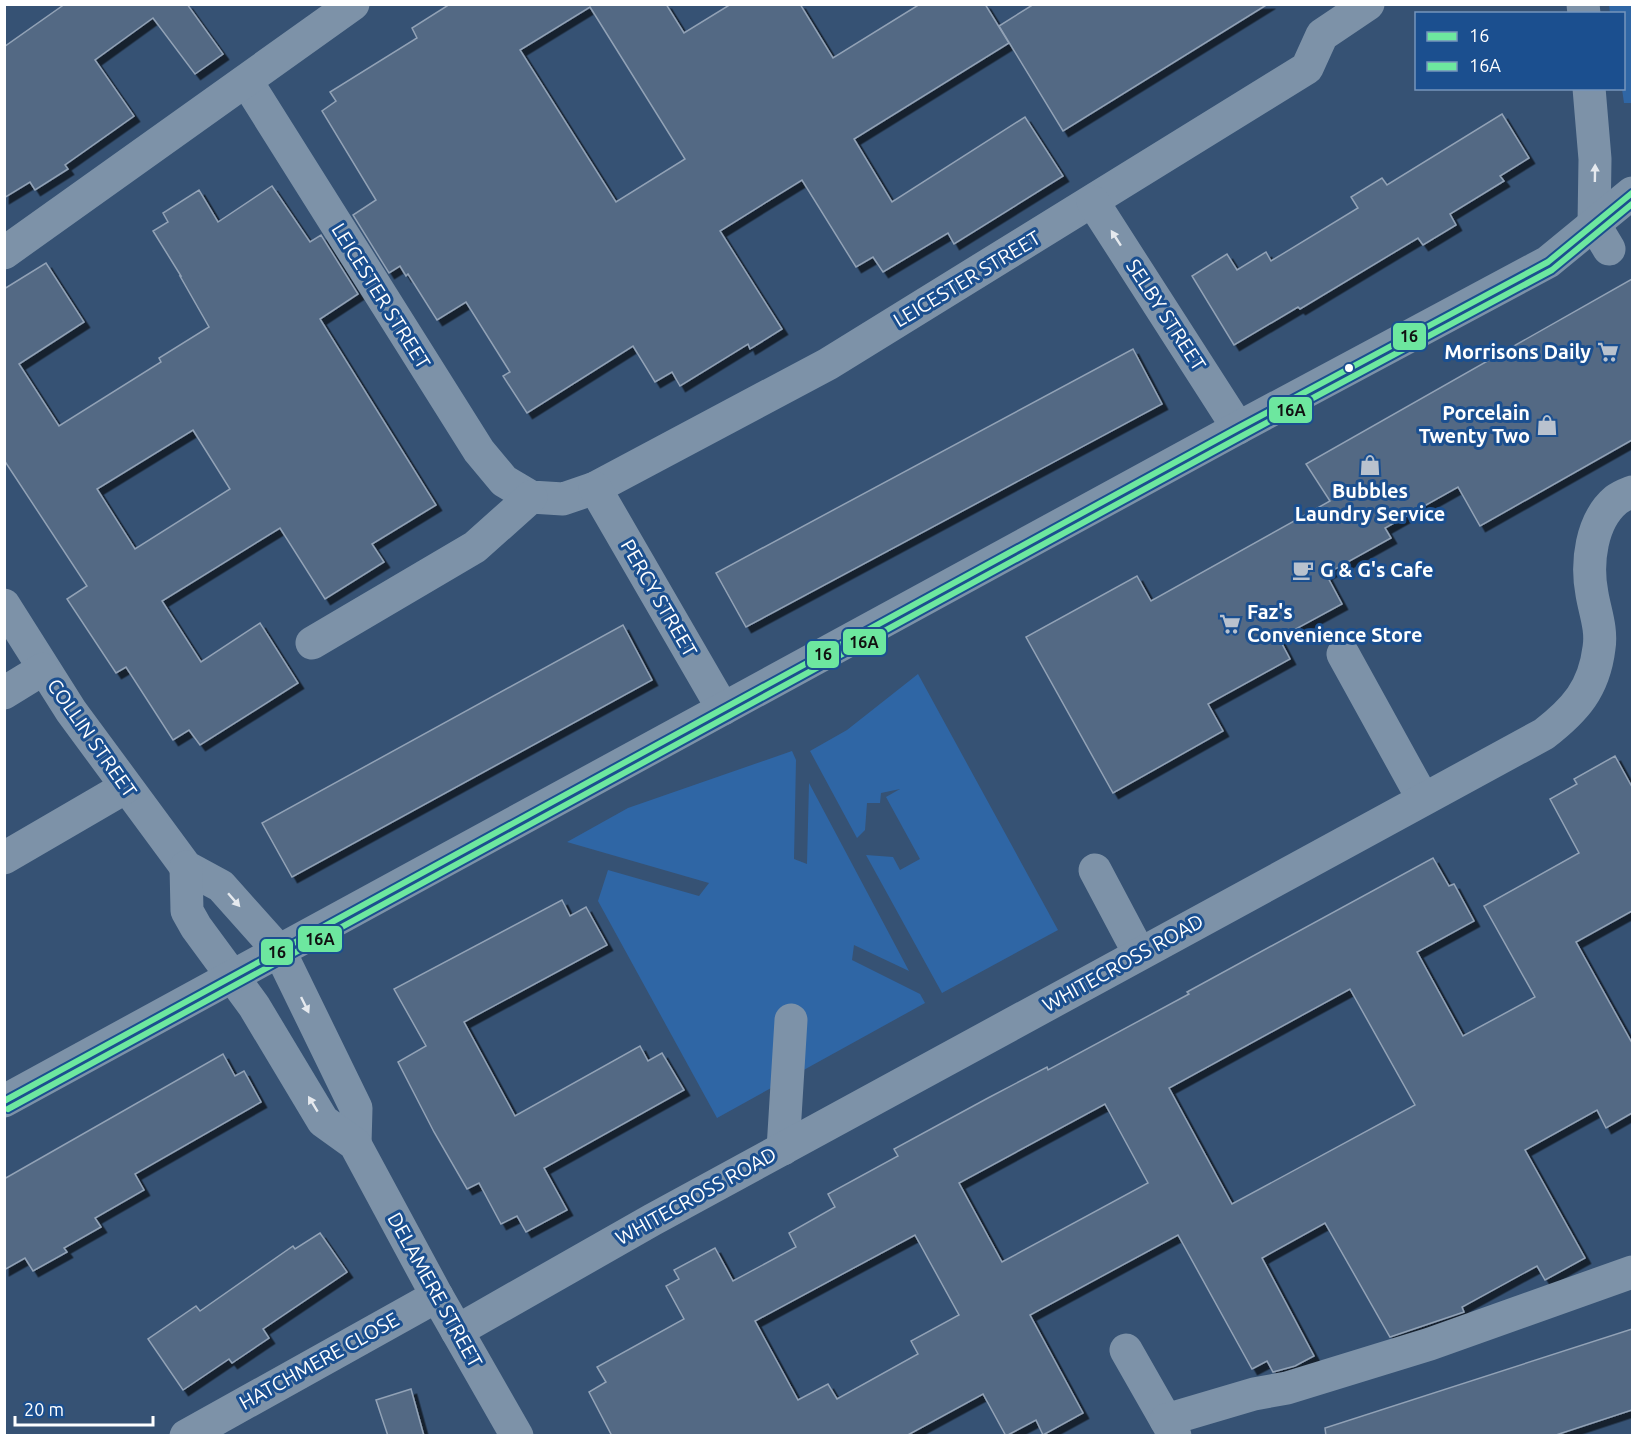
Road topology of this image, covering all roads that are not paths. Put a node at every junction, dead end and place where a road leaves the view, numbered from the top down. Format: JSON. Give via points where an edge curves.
{"nodes":[{"id":1,"x":353,"y":4,"type":"edge"},
{"id":2,"x":1368,"y":4,"type":"edge"},
{"id":3,"x":247,"y":82,"type":"junction"},
{"id":4,"x":1589,"y":90,"type":"edge"},
{"id":5,"x":1632,"y":193,"type":"edge"},
{"id":6,"x":1093,"y":202,"type":"junction"},
{"id":7,"x":1612,"y":241,"type":"edge"},
{"id":8,"x":4,"y":253,"type":"edge"},
{"id":9,"x":1238,"y":428,"type":"junction"},
{"id":10,"x":595,"y":488,"type":"junction"},
{"id":11,"x":1632,"y":492,"type":"edge"},
{"id":12,"x":531,"y":497,"type":"junction"},
{"id":13,"x":4,"y":605,"type":"edge"},
{"id":14,"x":312,"y":643,"type":"dead end"},
{"id":15,"x":1343,"y":654,"type":"dead end"},
{"id":16,"x":43,"y":669,"type":"junction"},
{"id":17,"x":4,"y":693,"type":"edge"},
{"id":18,"x":723,"y":709,"type":"junction"},
{"id":19,"x":126,"y":787,"type":"junction"},
{"id":20,"x":1423,"y":799,"type":"junction"},
{"id":21,"x":4,"y":858,"type":"edge"},
{"id":22,"x":186,"y":867,"type":"junction"},
{"id":23,"x":1095,"y":870,"type":"dead end"},
{"id":24,"x":280,"y":952,"type":"junction"},
{"id":25,"x":1139,"y":953,"type":"junction"},
{"id":26,"x":233,"y":976,"type":"junction"},
{"id":27,"x":791,"y":1020,"type":"dead end"},
{"id":28,"x":4,"y":1101,"type":"edge"},
{"id":29,"x":355,"y":1144,"type":"junction"},
{"id":30,"x":783,"y":1149,"type":"junction"},
{"id":31,"x":1632,"y":1272,"type":"edge"},
{"id":32,"x":437,"y":1296,"type":"junction"},
{"id":33,"x":457,"y":1331,"type":"junction"},
{"id":34,"x":1126,"y":1350,"type":"dead end"},
{"id":35,"x":1171,"y":1428,"type":"edge"},
{"id":36,"x":197,"y":1433,"type":"edge"},
{"id":37,"x":518,"y":1436,"type":"edge"}],
"edges":[{"from":1,"to":3,"type":"street"},
{"from":2,"to":6,"type":"street","name":"LEICESTER STREET","via":[[1322,35],[1307,68]]},
{"from":3,"to":8,"type":"street"},
{"from":3,"to":12,"type":"street","name":"LEICESTER STREET","via":[[479,451],[504,481]]},
{"from":7,"to":4,"type":"street","one_way":true,"via":[[1595,159]]},
{"from":5,"to":7,"type":"street"},
{"from":9,"to":6,"type":"street","name":"SELBY STREET","one_way":true},
{"from":6,"to":10,"type":"street","name":"LEICESTER STREET","via":[[828,364]]},
{"from":7,"to":9,"type":"street","via":[[1548,262]]},
{"from":9,"to":18,"type":"street"},
{"from":10,"to":12,"type":"street","name":"LEICESTER STREET","via":[[563,499]]},
{"from":10,"to":18,"type":"street","name":"PERCY STREET"},
{"from":11,"to":20,"type":"street","name":"WHITECROSS ROAD","via":[[1617,500],[1602,516],[1594,538],[1589,564],[1600,647],[1584,696],[1544,734]]},
{"from":12,"to":14,"type":"street","via":[[475,548]]},
{"from":13,"to":16,"type":"street","name":"COLLIN STREET"},
{"from":15,"to":20,"type":"street"},
{"from":16,"to":17,"type":"street"},
{"from":16,"to":19,"type":"street","name":"COLLIN STREET"},
{"from":18,"to":24,"type":"street"},
{"from":19,"to":21,"type":"street"},
{"from":19,"to":22,"type":"street","name":"COLLIN STREET"},
{"from":20,"to":25,"type":"street","name":"WHITECROSS ROAD"},
{"from":22,"to":24,"type":"street","name":"COLLIN STREET","one_way":true,"via":[[221,886]]},
{"from":22,"to":26,"type":"street","via":[[187,911]]},
{"from":23,"to":25,"type":"street"},
{"from":24,"to":26,"type":"street"},
{"from":24,"to":29,"type":"street","name":"DELAMERE STREET","one_way":true,"via":[[356,1108]]},
{"from":25,"to":30,"type":"street","name":"WHITECROSS ROAD"},
{"from":26,"to":28,"type":"street"},
{"from":29,"to":26,"type":"street","name":"DELAMERE STREET","one_way":true,"via":[[323,1121]]},
{"from":27,"to":30,"type":"street"},
{"from":29,"to":32,"type":"street","name":"DELAMERE STREET"},
{"from":30,"to":33,"type":"street","name":"WHITECROSS ROAD"},
{"from":31,"to":35,"type":"street","via":[[1430,1344],[1287,1388],[1254,1394]]},
{"from":32,"to":33,"type":"street","name":"DELAMERE STREET"},
{"from":32,"to":36,"type":"street","name":"HATCHMERE CLOSE"},
{"from":33,"to":37,"type":"street","name":"DELAMERE STREET"},
{"from":34,"to":35,"type":"street"}]}
